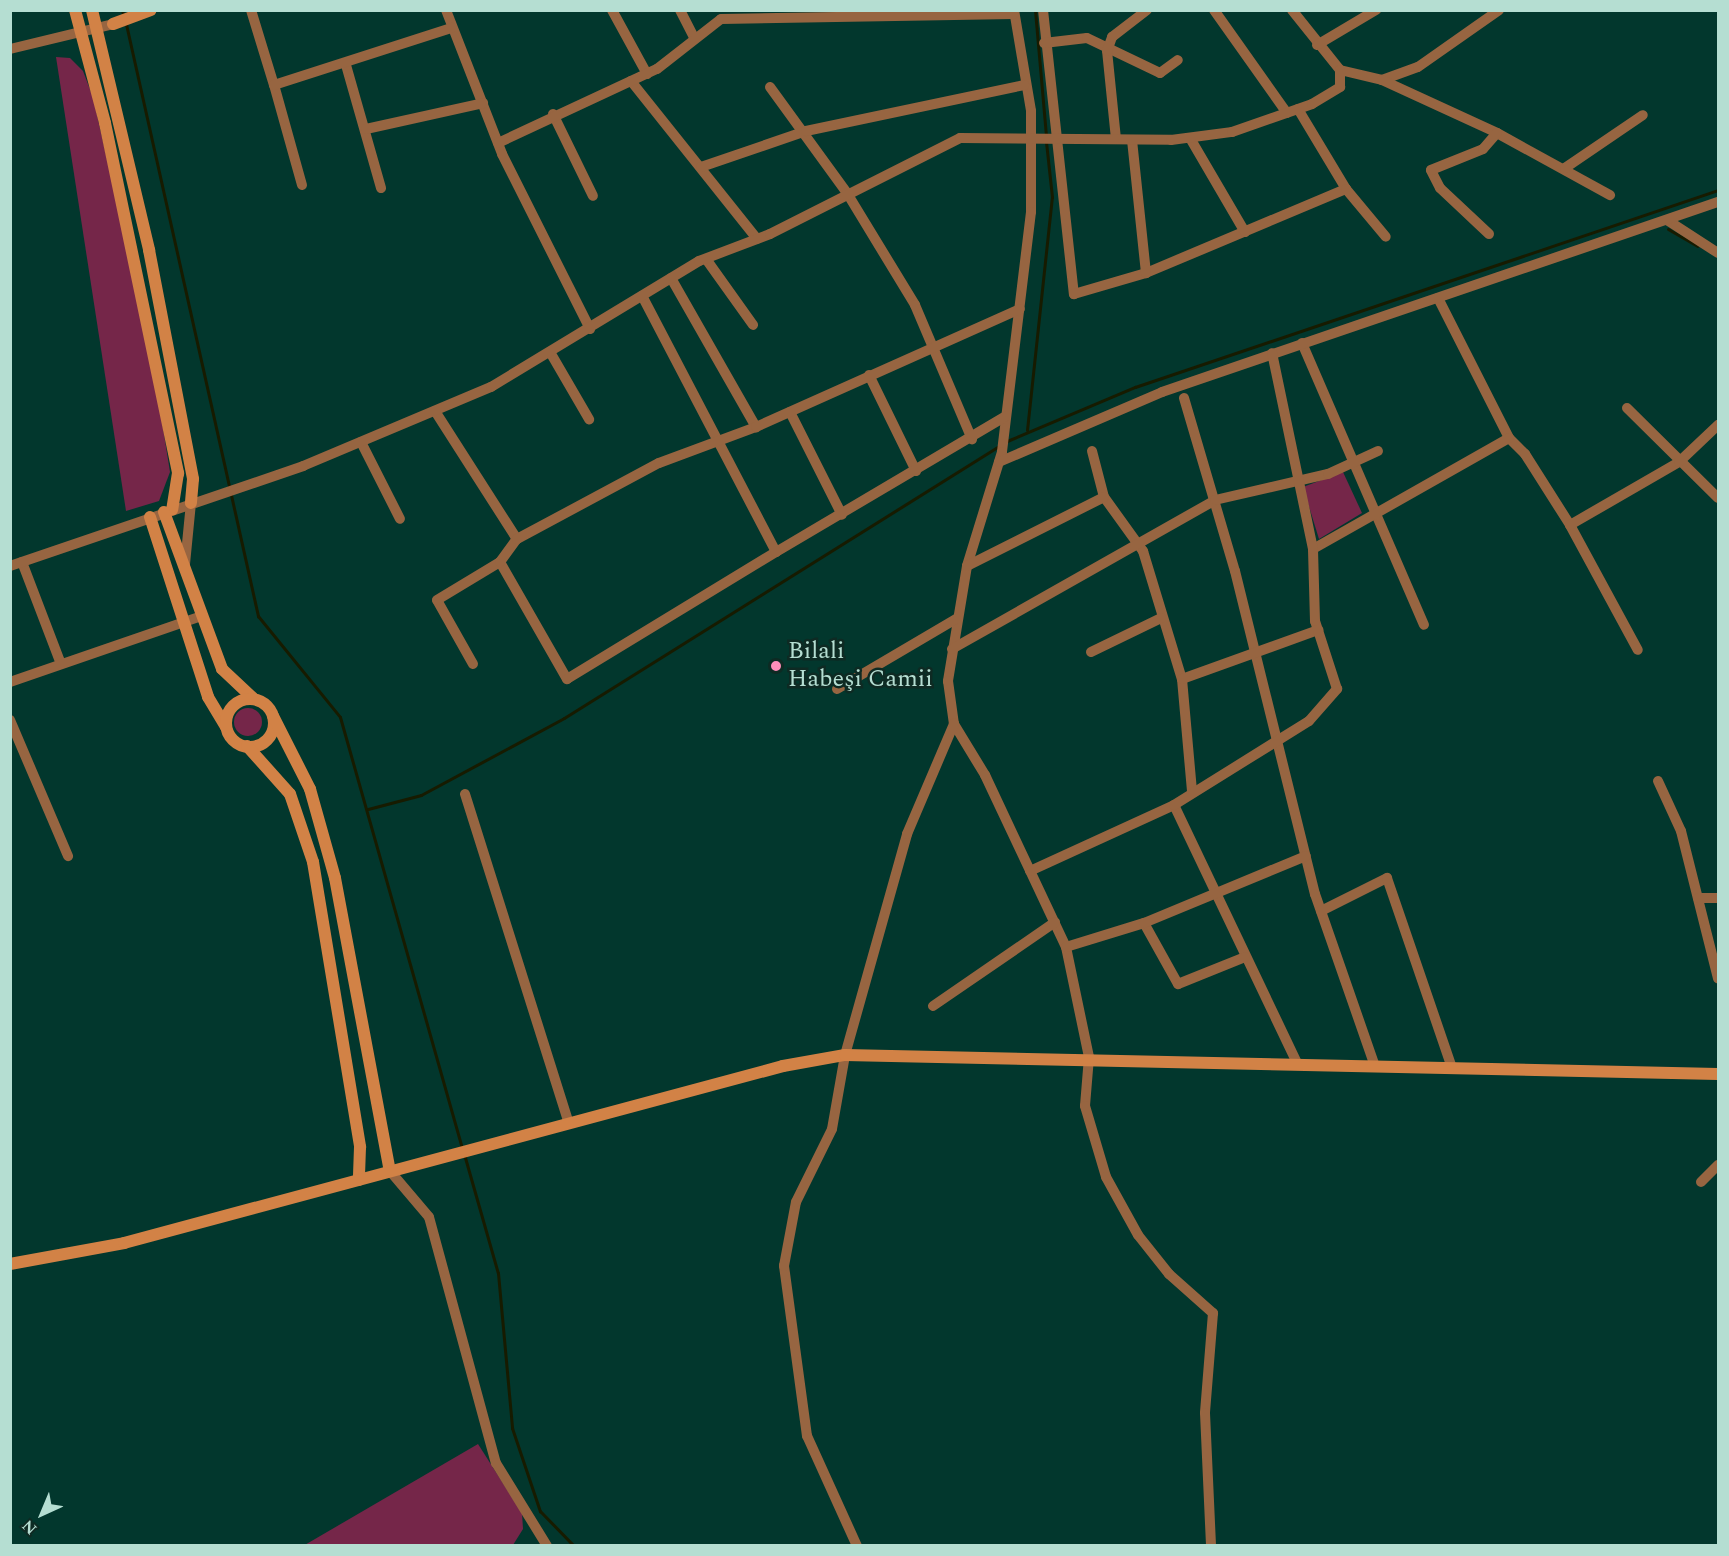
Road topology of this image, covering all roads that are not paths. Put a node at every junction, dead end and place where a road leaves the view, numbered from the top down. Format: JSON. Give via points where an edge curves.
{"nodes":[{"id":1,"x":75,"y":10,"type":"edge"},
{"id":2,"x":92,"y":10,"type":"edge"},
{"id":3,"x":251,"y":10,"type":"edge"},
{"id":4,"x":446,"y":10,"type":"edge"},
{"id":5,"x":612,"y":10,"type":"edge"},
{"id":6,"x":680,"y":10,"type":"edge"},
{"id":7,"x":1043,"y":10,"type":"edge"},
{"id":8,"x":1147,"y":10,"type":"edge"},
{"id":9,"x":1214,"y":10,"type":"edge"},
{"id":10,"x":1292,"y":10,"type":"edge"},
{"id":11,"x":1376,"y":10,"type":"edge"},
{"id":12,"x":1498,"y":10,"type":"edge"},
{"id":13,"x":1014,"y":12,"type":"edge"},
{"id":14,"x":869,"y":13,"type":"edge"},
{"id":15,"x":967,"y":13,"type":"edge"},
{"id":16,"x":146,"y":14,"type":"edge"},
{"id":17,"x":719,"y":15,"type":"edge"},
{"id":18,"x":113,"y":24,"type":"joint"},
{"id":19,"x":98,"y":28,"type":"junction"},
{"id":20,"x":453,"y":28,"type":"junction"},
{"id":21,"x":81,"y":32,"type":"junction"},
{"id":22,"x":693,"y":36,"type":"junction"},
{"id":23,"x":1044,"y":42,"type":"junction"},
{"id":24,"x":1317,"y":45,"type":"junction"},
{"id":25,"x":1108,"y":46,"type":"junction"},
{"id":26,"x":10,"y":49,"type":"edge"},
{"id":27,"x":1178,"y":60,"type":"dead end"},
{"id":28,"x":346,"y":65,"type":"junction"},
{"id":29,"x":1340,"y":70,"type":"junction"},
{"id":30,"x":647,"y":74,"type":"junction"},
{"id":31,"x":1382,"y":80,"type":"junction"},
{"id":32,"x":631,"y":81,"type":"junction"},
{"id":33,"x":274,"y":85,"type":"junction"},
{"id":34,"x":1024,"y":85,"type":"junction"},
{"id":35,"x":770,"y":87,"type":"dead end"},
{"id":36,"x":483,"y":103,"type":"junction"},
{"id":37,"x":1293,"y":111,"type":"junction"},
{"id":38,"x":553,"y":114,"type":"junction"},
{"id":39,"x":1643,"y":115,"type":"dead end"},
{"id":40,"x":366,"y":129,"type":"junction"},
{"id":41,"x":806,"y":131,"type":"junction"},
{"id":42,"x":1497,"y":133,"type":"junction"},
{"id":43,"x":1046,"y":136,"type":"junction"},
{"id":44,"x":1190,"y":138,"type":"junction"},
{"id":45,"x":1116,"y":139,"type":"junction"},
{"id":46,"x":1132,"y":140,"type":"junction"},
{"id":47,"x":498,"y":143,"type":"junction"},
{"id":48,"x":701,"y":167,"type":"junction"},
{"id":49,"x":1565,"y":168,"type":"junction"},
{"id":50,"x":302,"y":185,"type":"dead end"},
{"id":51,"x":381,"y":188,"type":"dead end"},
{"id":52,"x":1346,"y":189,"type":"junction"},
{"id":53,"x":847,"y":193,"type":"junction"},
{"id":54,"x":1610,"y":195,"type":"dead end"},
{"id":55,"x":593,"y":196,"type":"dead end"},
{"id":56,"x":1719,"y":202,"type":"edge"},
{"id":57,"x":1667,"y":220,"type":"junction"},
{"id":58,"x":1245,"y":232,"type":"junction"},
{"id":59,"x":1489,"y":234,"type":"dead end"},
{"id":60,"x":1386,"y":237,"type":"dead end"},
{"id":61,"x":757,"y":239,"type":"junction"},
{"id":62,"x":1719,"y":253,"type":"edge"},
{"id":63,"x":706,"y":259,"type":"junction"},
{"id":64,"x":1146,"y":273,"type":"junction"},
{"id":65,"x":671,"y":278,"type":"junction"},
{"id":66,"x":642,"y":296,"type":"junction"},
{"id":67,"x":1438,"y":298,"type":"junction"},
{"id":68,"x":1020,"y":309,"type":"junction"},
{"id":69,"x":753,"y":325,"type":"dead end"},
{"id":70,"x":590,"y":329,"type":"junction"},
{"id":71,"x":1302,"y":343,"type":"junction"},
{"id":72,"x":934,"y":344,"type":"junction"},
{"id":73,"x":550,"y":352,"type":"junction"},
{"id":74,"x":1272,"y":353,"type":"junction"},
{"id":75,"x":869,"y":375,"type":"junction"},
{"id":76,"x":1184,"y":398,"type":"dead end"},
{"id":77,"x":1627,"y":408,"type":"dead end"},
{"id":78,"x":435,"y":411,"type":"junction"},
{"id":79,"x":790,"y":412,"type":"junction"},
{"id":80,"x":1006,"y":416,"type":"junction"},
{"id":81,"x":589,"y":419,"type":"dead end"},
{"id":82,"x":1719,"y":425,"type":"edge"},
{"id":83,"x":756,"y":427,"type":"junction"},
{"id":84,"x":1509,"y":438,"type":"junction"},
{"id":85,"x":972,"y":439,"type":"junction"},
{"id":86,"x":361,"y":442,"type":"junction"},
{"id":87,"x":719,"y":443,"type":"junction"},
{"id":88,"x":1092,"y":451,"type":"dead end"},
{"id":89,"x":1378,"y":451,"type":"dead end"},
{"id":90,"x":1001,"y":457,"type":"junction"},
{"id":91,"x":1679,"y":462,"type":"junction"},
{"id":92,"x":1352,"y":465,"type":"junction"},
{"id":93,"x":916,"y":471,"type":"junction"},
{"id":94,"x":1298,"y":483,"type":"junction"},
{"id":95,"x":1104,"y":497,"type":"junction"},
{"id":96,"x":1719,"y":498,"type":"edge"},
{"id":97,"x":1215,"y":500,"type":"junction"},
{"id":98,"x":191,"y":503,"type":"junction"},
{"id":99,"x":168,"y":511,"type":"junction"},
{"id":100,"x":842,"y":515,"type":"junction"},
{"id":101,"x":150,"y":517,"type":"junction"},
{"id":102,"x":1374,"y":518,"type":"junction"},
{"id":103,"x":400,"y":519,"type":"dead end"},
{"id":104,"x":1570,"y":525,"type":"junction"},
{"id":105,"x":516,"y":539,"type":"junction"},
{"id":106,"x":1140,"y":544,"type":"junction"},
{"id":107,"x":1313,"y":549,"type":"junction"},
{"id":108,"x":776,"y":552,"type":"junction"},
{"id":109,"x":22,"y":562,"type":"junction"},
{"id":110,"x":500,"y":562,"type":"junction"},
{"id":111,"x":10,"y":566,"type":"edge"},
{"id":112,"x":967,"y":566,"type":"junction"},
{"id":113,"x":185,"y":576,"type":"junction"},
{"id":114,"x":199,"y":617,"type":"junction"},
{"id":115,"x":1161,"y":618,"type":"junction"},
{"id":116,"x":956,"y":619,"type":"junction"},
{"id":117,"x":181,"y":622,"type":"junction"},
{"id":118,"x":1424,"y":625,"type":"dead end"},
{"id":119,"x":1318,"y":630,"type":"junction"},
{"id":120,"x":952,"y":649,"type":"junction"},
{"id":121,"x":1638,"y":650,"type":"dead end"},
{"id":122,"x":1091,"y":652,"type":"dead end"},
{"id":123,"x":1256,"y":657,"type":"junction"},
{"id":124,"x":61,"y":664,"type":"junction"},
{"id":125,"x":473,"y":664,"type":"dead end"},
{"id":126,"x":1182,"y":679,"type":"junction"},
{"id":127,"x":10,"y":682,"type":"edge"},
{"id":128,"x":837,"y":689,"type":"dead end"},
{"id":129,"x":254,"y":699,"type":"junction"},
{"id":130,"x":273,"y":716,"type":"junction"},
{"id":131,"x":10,"y":720,"type":"edge"},
{"id":132,"x":954,"y":724,"type":"junction"},
{"id":133,"x":226,"y":727,"type":"junction"},
{"id":134,"x":1277,"y":740,"type":"junction"},
{"id":135,"x":247,"y":746,"type":"junction"},
{"id":136,"x":1659,"y":781,"type":"dead end"},
{"id":137,"x":1192,"y":792,"type":"junction"},
{"id":138,"x":465,"y":794,"type":"dead end"},
{"id":139,"x":1174,"y":805,"type":"junction"},
{"id":140,"x":68,"y":856,"type":"dead end"},
{"id":141,"x":1306,"y":856,"type":"junction"},
{"id":142,"x":1030,"y":871,"type":"junction"},
{"id":143,"x":1212,"y":893,"type":"junction"},
{"id":144,"x":1698,"y":898,"type":"junction"},
{"id":145,"x":1719,"y":898,"type":"edge"},
{"id":146,"x":1321,"y":911,"type":"junction"},
{"id":147,"x":1054,"y":922,"type":"junction"},
{"id":148,"x":1144,"y":923,"type":"junction"},
{"id":149,"x":1066,"y":947,"type":"junction"},
{"id":150,"x":1245,"y":957,"type":"junction"},
{"id":151,"x":1719,"y":978,"type":"edge"},
{"id":152,"x":933,"y":1006,"type":"dead end"},
{"id":153,"x":845,"y":1055,"type":"junction"},
{"id":154,"x":1089,"y":1057,"type":"junction"},
{"id":155,"x":1296,"y":1061,"type":"junction"},
{"id":156,"x":1374,"y":1063,"type":"junction"},
{"id":157,"x":1452,"y":1065,"type":"junction"},
{"id":158,"x":1719,"y":1074,"type":"edge"},
{"id":159,"x":569,"y":1123,"type":"junction"},
{"id":160,"x":1719,"y":1165,"type":"edge"},
{"id":161,"x":390,"y":1171,"type":"junction"},
{"id":162,"x":360,"y":1180,"type":"junction"},
{"id":163,"x":1701,"y":1182,"type":"dead end"},
{"id":164,"x":10,"y":1264,"type":"edge"},
{"id":165,"x":547,"y":1545,"type":"edge"},
{"id":166,"x":857,"y":1545,"type":"edge"},
{"id":167,"x":1211,"y":1545,"type":"edge"}],
"edges":[{"from":1,"to":21,"type":"street"},
{"from":2,"to":19,"type":"street"},
{"from":3,"to":33,"type":"street"},
{"from":4,"to":20,"type":"street"},
{"from":5,"to":30,"type":"street"},
{"from":6,"to":22,"type":"street"},
{"from":7,"to":23,"type":"street"},
{"from":8,"to":25,"type":"street","via":[[1112,37]]},
{"from":9,"to":37,"type":"street"},
{"from":10,"to":24,"type":"street"},
{"from":11,"to":24,"type":"street"},
{"from":12,"to":31,"type":"street","via":[[1418,67]]},
{"from":13,"to":15,"type":"street"},
{"from":13,"to":34,"type":"street"},
{"from":14,"to":15,"type":"street"},
{"from":14,"to":17,"type":"street"},
{"from":16,"to":18,"type":"street"},
{"from":17,"to":22,"type":"street"},
{"from":18,"to":19,"type":"street"},
{"from":19,"to":21,"type":"street"},
{"from":19,"to":98,"type":"street","via":[[153,273],[193,479]]},
{"from":20,"to":28,"type":"street"},
{"from":20,"to":36,"type":"street"},
{"from":21,"to":26,"type":"street"},
{"from":21,"to":99,"type":"street","via":[[178,473]]},
{"from":22,"to":30,"type":"street"},
{"from":23,"to":25,"type":"street","via":[[1087,38]]},
{"from":23,"to":43,"type":"street"},
{"from":24,"to":29,"type":"street"},
{"from":25,"to":27,"type":"street","via":[[1160,73]]},
{"from":25,"to":45,"type":"street"},
{"from":28,"to":33,"type":"street"},
{"from":28,"to":40,"type":"street"},
{"from":29,"to":31,"type":"street"},
{"from":29,"to":37,"type":"street","via":[[1340,87]]},
{"from":30,"to":32,"type":"street"},
{"from":31,"to":42,"type":"street"},
{"from":32,"to":38,"type":"street"},
{"from":32,"to":48,"type":"street"},
{"from":33,"to":50,"type":"street"},
{"from":34,"to":41,"type":"street"},
{"from":34,"to":43,"type":"street"},
{"from":35,"to":41,"type":"street"},
{"from":36,"to":40,"type":"street"},
{"from":36,"to":47,"type":"street"},
{"from":37,"to":44,"type":"street","via":[[1232,132]]},
{"from":37,"to":52,"type":"street"},
{"from":38,"to":47,"type":"street"},
{"from":38,"to":55,"type":"street"},
{"from":39,"to":49,"type":"street"},
{"from":40,"to":51,"type":"street"},
{"from":41,"to":48,"type":"street"},
{"from":41,"to":53,"type":"street"},
{"from":42,"to":49,"type":"street"},
{"from":42,"to":59,"type":"street","via":[[1483,148],[1431,170],[1440,188]]},
{"from":43,"to":45,"type":"street"},
{"from":43,"to":53,"type":"street","via":[[960,138]]},
{"from":43,"to":64,"type":"street","via":[[1074,294]]},
{"from":43,"to":68,"type":"street"},
{"from":44,"to":46,"type":"street"},
{"from":44,"to":58,"type":"street"},
{"from":45,"to":46,"type":"street"},
{"from":46,"to":64,"type":"street"},
{"from":47,"to":70,"type":"street"},
{"from":48,"to":61,"type":"street"},
{"from":49,"to":54,"type":"street"},
{"from":52,"to":58,"type":"street"},
{"from":52,"to":60,"type":"street"},
{"from":53,"to":61,"type":"street"},
{"from":53,"to":72,"type":"street"},
{"from":56,"to":57,"type":"street"},
{"from":57,"to":62,"type":"street"},
{"from":57,"to":67,"type":"street"},
{"from":58,"to":64,"type":"street"},
{"from":61,"to":63,"type":"street"},
{"from":63,"to":65,"type":"street"},
{"from":63,"to":69,"type":"street"},
{"from":65,"to":66,"type":"street"},
{"from":65,"to":83,"type":"street"},
{"from":66,"to":70,"type":"street"},
{"from":66,"to":87,"type":"street"},
{"from":67,"to":71,"type":"street"},
{"from":67,"to":84,"type":"street"},
{"from":68,"to":72,"type":"street"},
{"from":68,"to":80,"type":"street"},
{"from":70,"to":73,"type":"street"},
{"from":71,"to":74,"type":"street"},
{"from":71,"to":92,"type":"street","via":[[1329,397]]},
{"from":72,"to":75,"type":"street"},
{"from":72,"to":85,"type":"street"},
{"from":73,"to":78,"type":"street"},
{"from":73,"to":81,"type":"street"},
{"from":74,"to":90,"type":"street","via":[[1162,392]]},
{"from":74,"to":94,"type":"street"},
{"from":75,"to":79,"type":"street"},
{"from":75,"to":93,"type":"street"},
{"from":76,"to":97,"type":"street"},
{"from":77,"to":91,"type":"street"},
{"from":78,"to":86,"type":"street"},
{"from":78,"to":105,"type":"street"},
{"from":79,"to":83,"type":"street"},
{"from":79,"to":100,"type":"street"},
{"from":80,"to":85,"type":"street"},
{"from":80,"to":90,"type":"street","via":[[1001,432]]},
{"from":82,"to":91,"type":"street"},
{"from":83,"to":87,"type":"street"},
{"from":84,"to":102,"type":"street"},
{"from":84,"to":104,"type":"street"},
{"from":85,"to":93,"type":"street"},
{"from":86,"to":98,"type":"street","via":[[246,487],[217,492]]},
{"from":86,"to":103,"type":"street"},
{"from":87,"to":105,"type":"street","via":[[659,463]]},
{"from":87,"to":108,"type":"street"},
{"from":88,"to":95,"type":"street"},
{"from":89,"to":92,"type":"street"},
{"from":90,"to":112,"type":"street"},
{"from":91,"to":96,"type":"street"},
{"from":91,"to":104,"type":"street"},
{"from":92,"to":94,"type":"street"},
{"from":92,"to":102,"type":"street"},
{"from":93,"to":100,"type":"street"},
{"from":94,"to":97,"type":"street"},
{"from":94,"to":107,"type":"street"},
{"from":95,"to":106,"type":"street"},
{"from":95,"to":112,"type":"street"},
{"from":97,"to":106,"type":"street"},
{"from":97,"to":123,"type":"street"},
{"from":98,"to":99,"type":"street"},
{"from":98,"to":113,"type":"street"},
{"from":99,"to":101,"type":"street"},
{"from":99,"to":113,"type":"street"},
{"from":100,"to":108,"type":"street"},
{"from":101,"to":109,"type":"street"},
{"from":101,"to":117,"type":"street"},
{"from":102,"to":107,"type":"street"},
{"from":102,"to":118,"type":"street"},
{"from":104,"to":121,"type":"street"},
{"from":105,"to":110,"type":"street"},
{"from":106,"to":115,"type":"street"},
{"from":106,"to":120,"type":"street"},
{"from":107,"to":119,"type":"street","via":[[1310,577]]},
{"from":108,"to":110,"type":"street","via":[[567,679]]},
{"from":109,"to":111,"type":"street"},
{"from":109,"to":124,"type":"street"},
{"from":110,"to":125,"type":"street","via":[[437,600]]},
{"from":112,"to":116,"type":"street"},
{"from":113,"to":114,"type":"street"},
{"from":114,"to":117,"type":"street"},
{"from":114,"to":129,"type":"street","via":[[222,669]]},
{"from":115,"to":122,"type":"street"},
{"from":115,"to":126,"type":"street"},
{"from":116,"to":120,"type":"street"},
{"from":116,"to":128,"type":"street"},
{"from":117,"to":124,"type":"street"},
{"from":117,"to":133,"type":"street","via":[[208,697]]},
{"from":119,"to":123,"type":"street"},
{"from":119,"to":134,"type":"street","via":[[1337,688],[1309,720]]},
{"from":120,"to":132,"type":"street","via":[[948,681]]},
{"from":123,"to":126,"type":"street"},
{"from":123,"to":134,"type":"street"},
{"from":124,"to":127,"type":"street"},
{"from":126,"to":137,"type":"street"},
{"from":129,"to":130,"type":"street"},
{"from":129,"to":133,"type":"street","via":[[231,708]]},
{"from":130,"to":135,"type":"street","via":[[269,736]]},
{"from":130,"to":161,"type":"street","via":[[310,789],[335,878]]},
{"from":131,"to":140,"type":"street"},
{"from":132,"to":142,"type":"street"},
{"from":132,"to":153,"type":"street","via":[[908,834]]},
{"from":133,"to":135,"type":"street","via":[[236,742]]},
{"from":134,"to":137,"type":"street"},
{"from":134,"to":141,"type":"street"},
{"from":135,"to":162,"type":"street","via":[[290,794],[313,862],[360,1147]]},
{"from":136,"to":144,"type":"street","via":[[1681,831]]},
{"from":137,"to":139,"type":"street"},
{"from":138,"to":159,"type":"street"},
{"from":139,"to":142,"type":"street"},
{"from":139,"to":143,"type":"street"},
{"from":141,"to":143,"type":"street"},
{"from":141,"to":146,"type":"street"},
{"from":142,"to":147,"type":"street"},
{"from":143,"to":148,"type":"street"},
{"from":143,"to":150,"type":"street"},
{"from":144,"to":145,"type":"street"},
{"from":144,"to":151,"type":"street"},
{"from":146,"to":156,"type":"street"},
{"from":146,"to":157,"type":"street","via":[[1387,878]]},
{"from":147,"to":149,"type":"street"},
{"from":147,"to":152,"type":"street"},
{"from":148,"to":149,"type":"street"},
{"from":148,"to":150,"type":"street","via":[[1178,984]]},
{"from":149,"to":154,"type":"street"},
{"from":150,"to":155,"type":"street"},
{"from":153,"to":154,"type":"street"},
{"from":153,"to":159,"type":"street","via":[[783,1066]]},
{"from":153,"to":166,"type":"street","via":[[831,1129],[796,1202],[784,1266],[807,1436]]},
{"from":154,"to":155,"type":"street"},
{"from":154,"to":167,"type":"street","via":[[1085,1106],[1122,1211],[1169,1274],[1213,1313],[1204,1413]]},
{"from":155,"to":156,"type":"street"},
{"from":156,"to":157,"type":"street"},
{"from":157,"to":158,"type":"street"},
{"from":159,"to":161,"type":"street"},
{"from":160,"to":163,"type":"street"},
{"from":161,"to":162,"type":"street"},
{"from":161,"to":165,"type":"street","via":[[429,1217],[496,1462]]},
{"from":162,"to":164,"type":"street","via":[[124,1242]]}]}
